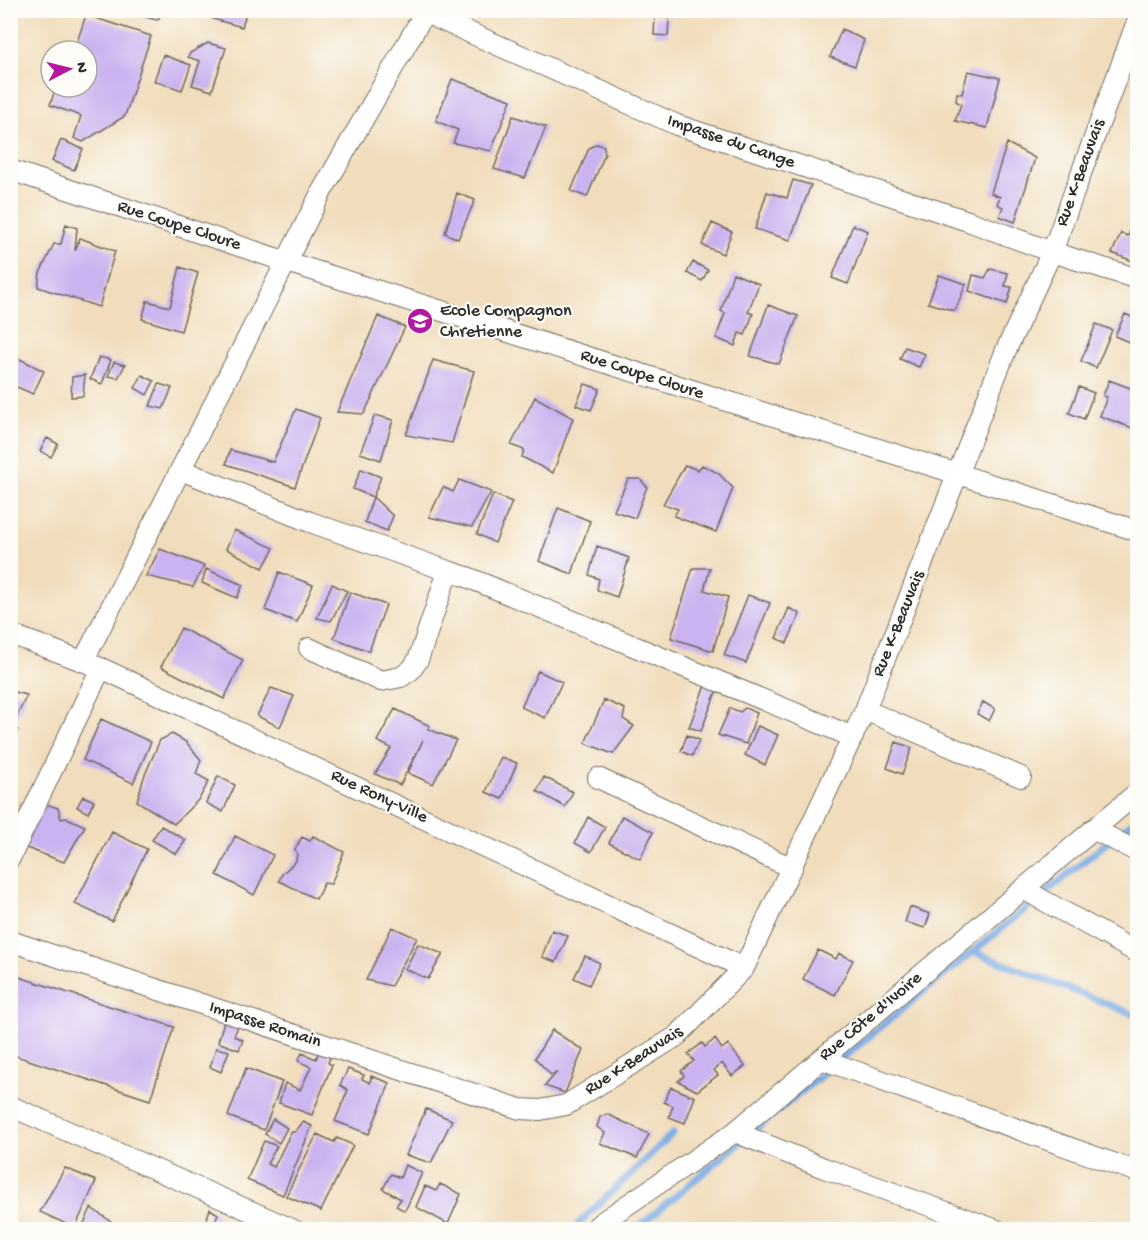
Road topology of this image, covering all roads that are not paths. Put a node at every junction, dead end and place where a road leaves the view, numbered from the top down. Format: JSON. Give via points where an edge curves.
{"nodes":[{"id":1,"x":422,"y":12,"type":"edge"},
{"id":2,"x":1137,"y":19,"type":"edge"},
{"id":3,"x":10,"y":170,"type":"edge"},
{"id":4,"x":1052,"y":252,"type":"junction"},
{"id":5,"x":287,"y":262,"type":"junction"},
{"id":6,"x":1137,"y":279,"type":"edge"},
{"id":7,"x":180,"y":470,"type":"junction"},
{"id":8,"x":958,"y":476,"type":"junction"},
{"id":9,"x":1137,"y":531,"type":"edge"},
{"id":10,"x":448,"y":572,"type":"junction"},
{"id":11,"x":10,"y":634,"type":"edge"},
{"id":12,"x":309,"y":648,"type":"dead end"},
{"id":13,"x":92,"y":664,"type":"junction"},
{"id":14,"x":865,"y":710,"type":"junction"},
{"id":15,"x":853,"y":737,"type":"junction"},
{"id":16,"x":1021,"y":777,"type":"dead end"},
{"id":17,"x":598,"y":778,"type":"dead end"},
{"id":18,"x":1137,"y":792,"type":"edge"},
{"id":19,"x":1093,"y":829,"type":"junction"},
{"id":20,"x":1137,"y":852,"type":"edge"},
{"id":21,"x":10,"y":858,"type":"edge"},
{"id":22,"x":792,"y":868,"type":"junction"},
{"id":23,"x":1023,"y":889,"type":"junction"},
{"id":24,"x":10,"y":941,"type":"edge"},
{"id":25,"x":1137,"y":953,"type":"edge"},
{"id":26,"x":744,"y":968,"type":"junction"},
{"id":27,"x":821,"y":1059,"type":"junction"},
{"id":28,"x":10,"y":1106,"type":"edge"},
{"id":29,"x":520,"y":1109,"type":"joint"},
{"id":30,"x":735,"y":1132,"type":"junction"},
{"id":31,"x":1137,"y":1172,"type":"edge"},
{"id":32,"x":603,"y":1227,"type":"edge"},
{"id":33,"x":294,"y":1230,"type":"edge"},
{"id":34,"x":997,"y":1230,"type":"edge"}],
"edges":[{"from":1,"to":4,"type":"street","name":"Impasse du Cange","via":[[677,125]]},
{"from":1,"to":5,"type":"street"},
{"from":2,"to":4,"type":"street","name":"Rue K-Beauvais"},
{"from":3,"to":5,"type":"street","name":"Rue Coupe Cloure"},
{"from":4,"to":6,"type":"street","name":"Impasse du Cange"},
{"from":4,"to":8,"type":"street","name":"Rue K-Beauvais","via":[[1006,350]]},
{"from":5,"to":7,"type":"street"},
{"from":5,"to":8,"type":"street","name":"Rue Coupe Cloure"},
{"from":7,"to":10,"type":"street"},
{"from":7,"to":13,"type":"street"},
{"from":8,"to":9,"type":"street","name":"Rue Coupe Cloure"},
{"from":8,"to":14,"type":"street","name":"Rue K-Beauvais"},
{"from":10,"to":12,"type":"street","via":[[418,660],[401,677],[381,681]]},
{"from":10,"to":15,"type":"street"},
{"from":11,"to":13,"type":"street","name":"Rue Rony-Ville"},
{"from":13,"to":21,"type":"street"},
{"from":13,"to":26,"type":"street","name":"Rue Rony-Ville"},
{"from":14,"to":15,"type":"street","name":"Rue K-Beauvais"},
{"from":14,"to":16,"type":"street"},
{"from":15,"to":22,"type":"street","name":"Rue K-Beauvais"},
{"from":17,"to":22,"type":"street"},
{"from":18,"to":19,"type":"street","name":"Rue Côte d'Ivoire"},
{"from":19,"to":20,"type":"street"},
{"from":19,"to":23,"type":"street","name":"Rue Côte d'Ivoire"},
{"from":22,"to":26,"type":"street","name":"Rue K-Beauvais"},
{"from":23,"to":25,"type":"street"},
{"from":23,"to":27,"type":"street","name":"Rue Côte d'Ivoire"},
{"from":24,"to":29,"type":"street","name":"Impasse Romain"},
{"from":26,"to":29,"type":"street","name":"Rue K-Beauvais","via":[[678,1036],[566,1106]]},
{"from":27,"to":30,"type":"street","name":"Rue Côte d'Ivoire"},
{"from":27,"to":31,"type":"street"},
{"from":28,"to":33,"type":"street"},
{"from":30,"to":32,"type":"street","name":"Rue Côte d'Ivoire"},
{"from":30,"to":34,"type":"street"}]}
